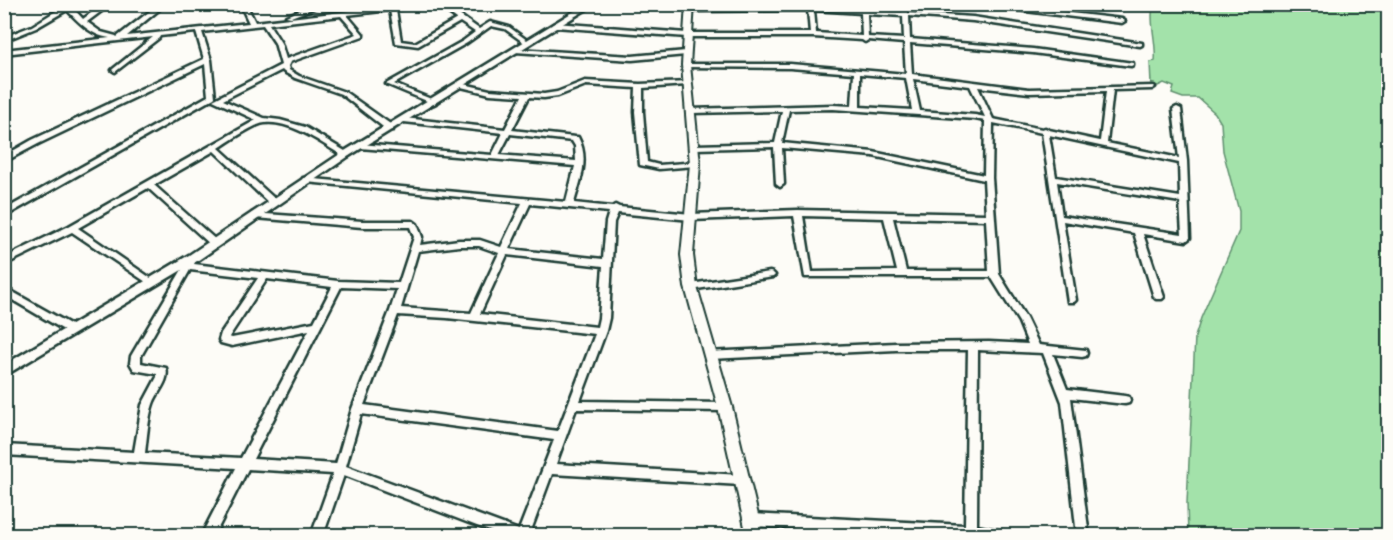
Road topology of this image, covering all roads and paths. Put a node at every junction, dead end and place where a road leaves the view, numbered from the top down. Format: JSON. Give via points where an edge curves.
{"nodes":[{"id":1,"x":12,"y":4,"type":"edge"},
{"id":2,"x":108,"y":4,"type":"edge"},
{"id":3,"x":163,"y":4,"type":"edge"},
{"id":4,"x":252,"y":4,"type":"edge"},
{"id":5,"x":321,"y":4,"type":"edge"},
{"id":6,"x":432,"y":4,"type":"edge"},
{"id":7,"x":446,"y":4,"type":"edge"},
{"id":8,"x":592,"y":4,"type":"edge"},
{"id":9,"x":663,"y":4,"type":"edge"},
{"id":10,"x":905,"y":4,"type":"edge"},
{"id":11,"x":973,"y":4,"type":"edge"},
{"id":12,"x":66,"y":6,"type":"edge"},
{"id":13,"x":244,"y":6,"type":"edge"},
{"id":14,"x":690,"y":6,"type":"edge"},
{"id":15,"x":811,"y":6,"type":"edge"},
{"id":16,"x":383,"y":7,"type":"edge"},
{"id":17,"x":4,"y":9,"type":"edge"},
{"id":18,"x":393,"y":10,"type":"junction"},
{"id":19,"x":864,"y":12,"type":"junction"},
{"id":20,"x":343,"y":14,"type":"junction"},
{"id":21,"x":905,"y":15,"type":"junction"},
{"id":22,"x":460,"y":19,"type":"junction"},
{"id":23,"x":1122,"y":21,"type":"dead end"},
{"id":24,"x":82,"y":23,"type":"junction"},
{"id":25,"x":252,"y":23,"type":"junction"},
{"id":26,"x":270,"y":23,"type":"junction"},
{"id":27,"x":555,"y":25,"type":"junction"},
{"id":28,"x":199,"y":32,"type":"junction"},
{"id":29,"x":477,"y":32,"type":"junction"},
{"id":30,"x":687,"y":34,"type":"junction"},
{"id":31,"x":813,"y":35,"type":"junction"},
{"id":32,"x":157,"y":37,"type":"junction"},
{"id":33,"x":4,"y":39,"type":"edge"},
{"id":34,"x":121,"y":39,"type":"junction"},
{"id":35,"x":865,"y":40,"type":"junction"},
{"id":36,"x":528,"y":43,"type":"junction"},
{"id":37,"x":908,"y":43,"type":"junction"},
{"id":38,"x":1140,"y":44,"type":"dead end"},
{"id":39,"x":517,"y":51,"type":"junction"},
{"id":40,"x":4,"y":52,"type":"edge"},
{"id":41,"x":686,"y":59,"type":"junction"},
{"id":42,"x":208,"y":60,"type":"junction"},
{"id":43,"x":1131,"y":64,"type":"dead end"},
{"id":44,"x":284,"y":66,"type":"junction"},
{"id":45,"x":115,"y":70,"type":"dead end"},
{"id":46,"x":857,"y":72,"type":"junction"},
{"id":47,"x":909,"y":76,"type":"junction"},
{"id":48,"x":687,"y":83,"type":"junction"},
{"id":49,"x":973,"y":84,"type":"junction"},
{"id":50,"x":459,"y":85,"type":"junction"},
{"id":51,"x":640,"y":86,"type":"junction"},
{"id":52,"x":1152,"y":87,"type":"dead end"},
{"id":53,"x":1110,"y":88,"type":"junction"},
{"id":54,"x":526,"y":95,"type":"junction"},
{"id":55,"x":215,"y":99,"type":"junction"},
{"id":56,"x":434,"y":102,"type":"junction"},
{"id":57,"x":856,"y":107,"type":"junction"},
{"id":58,"x":786,"y":108,"type":"junction"},
{"id":59,"x":1177,"y":110,"type":"dead end"},
{"id":60,"x":692,"y":111,"type":"junction"},
{"id":61,"x":916,"y":111,"type":"junction"},
{"id":62,"x":989,"y":118,"type":"junction"},
{"id":63,"x":262,"y":120,"type":"junction"},
{"id":64,"x":404,"y":120,"type":"junction"},
{"id":65,"x":390,"y":128,"type":"junction"},
{"id":66,"x":508,"y":130,"type":"junction"},
{"id":67,"x":1045,"y":130,"type":"junction"},
{"id":68,"x":778,"y":145,"type":"junction"},
{"id":69,"x":1102,"y":145,"type":"junction"},
{"id":70,"x":360,"y":146,"type":"junction"},
{"id":71,"x":214,"y":147,"type":"junction"},
{"id":72,"x":695,"y":147,"type":"junction"},
{"id":73,"x":4,"y":149,"type":"edge"},
{"id":74,"x":18,"y":151,"type":"junction"},
{"id":75,"x":346,"y":154,"type":"junction"},
{"id":76,"x":494,"y":158,"type":"junction"},
{"id":77,"x":4,"y":160,"type":"edge"},
{"id":78,"x":1183,"y":161,"type":"junction"},
{"id":79,"x":579,"y":164,"type":"junction"},
{"id":80,"x":695,"y":164,"type":"junction"},
{"id":81,"x":988,"y":178,"type":"junction"},
{"id":82,"x":1054,"y":179,"type":"junction"},
{"id":83,"x":306,"y":180,"type":"junction"},
{"id":84,"x":780,"y":184,"type":"dead end"},
{"id":85,"x":149,"y":185,"type":"junction"},
{"id":86,"x":1183,"y":200,"type":"junction"},
{"id":87,"x":527,"y":201,"type":"junction"},
{"id":88,"x":273,"y":202,"type":"junction"},
{"id":89,"x":570,"y":204,"type":"junction"},
{"id":90,"x":615,"y":208,"type":"junction"},
{"id":91,"x":798,"y":213,"type":"junction"},
{"id":92,"x":4,"y":214,"type":"edge"},
{"id":93,"x":255,"y":214,"type":"junction"},
{"id":94,"x":888,"y":215,"type":"junction"},
{"id":95,"x":691,"y":217,"type":"junction"},
{"id":96,"x":990,"y":217,"type":"junction"},
{"id":97,"x":1059,"y":218,"type":"junction"},
{"id":98,"x":72,"y":228,"type":"junction"},
{"id":99,"x":1137,"y":230,"type":"junction"},
{"id":100,"x":214,"y":243,"type":"junction"},
{"id":101,"x":416,"y":248,"type":"junction"},
{"id":102,"x":505,"y":252,"type":"junction"},
{"id":103,"x":4,"y":262,"type":"edge"},
{"id":104,"x":191,"y":263,"type":"junction"},
{"id":105,"x":608,"y":263,"type":"junction"},
{"id":106,"x":994,"y":274,"type":"junction"},
{"id":107,"x":770,"y":275,"type":"dead end"},
{"id":108,"x":902,"y":275,"type":"junction"},
{"id":109,"x":264,"y":276,"type":"junction"},
{"id":110,"x":152,"y":283,"type":"junction"},
{"id":111,"x":338,"y":284,"type":"junction"},
{"id":112,"x":402,"y":286,"type":"junction"},
{"id":113,"x":691,"y":287,"type":"junction"},
{"id":114,"x":4,"y":290,"type":"edge"},
{"id":115,"x":1159,"y":297,"type":"dead end"},
{"id":116,"x":1071,"y":300,"type":"dead end"},
{"id":117,"x":395,"y":311,"type":"junction"},
{"id":118,"x":474,"y":317,"type":"junction"},
{"id":119,"x":315,"y":325,"type":"junction"},
{"id":120,"x":72,"y":330,"type":"junction"},
{"id":121,"x":601,"y":331,"type":"junction"},
{"id":122,"x":973,"y":347,"type":"junction"},
{"id":123,"x":1041,"y":349,"type":"junction"},
{"id":124,"x":1082,"y":353,"type":"dead end"},
{"id":125,"x":710,"y":355,"type":"junction"},
{"id":126,"x":4,"y":371,"type":"edge"},
{"id":127,"x":1063,"y":393,"type":"junction"},
{"id":128,"x":1125,"y":400,"type":"dead end"},
{"id":129,"x":572,"y":405,"type":"junction"},
{"id":130,"x":725,"y":407,"type":"junction"},
{"id":131,"x":357,"y":409,"type":"junction"},
{"id":132,"x":561,"y":436,"type":"junction"},
{"id":133,"x":4,"y":450,"type":"edge"},
{"id":134,"x":139,"y":457,"type":"junction"},
{"id":135,"x":246,"y":462,"type":"junction"},
{"id":136,"x":340,"y":469,"type":"junction"},
{"id":137,"x":548,"y":469,"type":"junction"},
{"id":138,"x":741,"y":480,"type":"junction"},
{"id":139,"x":751,"y":520,"type":"junction"},
{"id":140,"x":971,"y":531,"type":"junction"},
{"id":141,"x":207,"y":536,"type":"edge"},
{"id":142,"x":317,"y":536,"type":"edge"},
{"id":143,"x":522,"y":536,"type":"edge"},
{"id":144,"x":755,"y":536,"type":"edge"},
{"id":145,"x":1004,"y":536,"type":"edge"},
{"id":146,"x":1083,"y":536,"type":"edge"}],
"edges":[{"from":1,"to":17,"type":"street"},
{"from":2,"to":24,"type":"street"},
{"from":3,"to":34,"type":"street"},
{"from":4,"to":13,"type":"street"},
{"from":5,"to":26,"type":"street"},
{"from":6,"to":18,"type":"street"},
{"from":7,"to":22,"type":"street"},
{"from":8,"to":27,"type":"street"},
{"from":9,"to":14,"type":"street"},
{"from":10,"to":21,"type":"street"},
{"from":11,"to":23,"type":"street"},
{"from":12,"to":24,"type":"street"},
{"from":12,"to":33,"type":"street","via":[[34,27]]},
{"from":13,"to":25,"type":"street"},
{"from":14,"to":15,"type":"street"},
{"from":14,"to":30,"type":"main road"},
{"from":15,"to":19,"type":"street"},
{"from":15,"to":31,"type":"street"},
{"from":16,"to":18,"type":"street"},
{"from":16,"to":20,"type":"street"},
{"from":18,"to":22,"type":"street","via":[[398,42],[416,45]]},
{"from":19,"to":21,"type":"street"},
{"from":19,"to":35,"type":"street"},
{"from":20,"to":26,"type":"street"},
{"from":20,"to":44,"type":"street","via":[[361,35],[288,61]]},
{"from":21,"to":37,"type":"street"},
{"from":21,"to":38,"type":"street","via":[[973,19]]},
{"from":22,"to":29,"type":"street"},
{"from":24,"to":34,"type":"street","via":[[102,36]]},
{"from":25,"to":26,"type":"street"},
{"from":25,"to":28,"type":"street"},
{"from":26,"to":44,"type":"street"},
{"from":27,"to":30,"type":"street"},
{"from":27,"to":36,"type":"street"},
{"from":28,"to":32,"type":"street"},
{"from":28,"to":42,"type":"street"},
{"from":29,"to":36,"type":"street","via":[[490,24],[499,24]]},
{"from":29,"to":56,"type":"street","via":[[389,84]]},
{"from":30,"to":31,"type":"street"},
{"from":30,"to":41,"type":"main road"},
{"from":31,"to":35,"type":"street"},
{"from":32,"to":34,"type":"street"},
{"from":32,"to":45,"type":"street"},
{"from":34,"to":40,"type":"street"},
{"from":35,"to":37,"type":"street"},
{"from":36,"to":39,"type":"street"},
{"from":37,"to":43,"type":"street","via":[[1033,51]]},
{"from":37,"to":47,"type":"street"},
{"from":39,"to":41,"type":"street"},
{"from":39,"to":50,"type":"street"},
{"from":41,"to":46,"type":"street"},
{"from":41,"to":48,"type":"main road"},
{"from":42,"to":55,"type":"street"},
{"from":42,"to":74,"type":"street"},
{"from":44,"to":55,"type":"street"},
{"from":44,"to":65,"type":"street","via":[[297,77],[352,97]]},
{"from":46,"to":47,"type":"street"},
{"from":46,"to":57,"type":"street"},
{"from":47,"to":49,"type":"street"},
{"from":47,"to":61,"type":"street"},
{"from":48,"to":51,"type":"street"},
{"from":48,"to":60,"type":"main road"},
{"from":49,"to":53,"type":"street","via":[[1029,91]]},
{"from":49,"to":62,"type":"street"},
{"from":50,"to":54,"type":"street"},
{"from":50,"to":56,"type":"street"},
{"from":51,"to":54,"type":"street","via":[[585,83],[558,94]]},
{"from":51,"to":80,"type":"street","via":[[644,163],[659,167]]},
{"from":52,"to":53,"type":"street"},
{"from":53,"to":69,"type":"street"},
{"from":54,"to":66,"type":"street"},
{"from":55,"to":63,"type":"street"},
{"from":55,"to":92,"type":"street"},
{"from":56,"to":64,"type":"street"},
{"from":57,"to":58,"type":"street"},
{"from":57,"to":61,"type":"street"},
{"from":58,"to":60,"type":"street"},
{"from":58,"to":68,"type":"street"},
{"from":59,"to":78,"type":"street"},
{"from":60,"to":72,"type":"main road"},
{"from":61,"to":62,"type":"street"},
{"from":62,"to":67,"type":"street"},
{"from":62,"to":81,"type":"street"},
{"from":63,"to":71,"type":"street"},
{"from":63,"to":75,"type":"street","via":[[302,129]]},
{"from":64,"to":65,"type":"street"},
{"from":64,"to":66,"type":"street"},
{"from":65,"to":70,"type":"street"},
{"from":66,"to":76,"type":"street"},
{"from":66,"to":79,"type":"street","via":[[575,139],[579,145]]},
{"from":67,"to":69,"type":"street"},
{"from":67,"to":82,"type":"street"},
{"from":68,"to":72,"type":"street"},
{"from":68,"to":81,"type":"street","via":[[883,156]]},
{"from":68,"to":84,"type":"street"},
{"from":69,"to":78,"type":"street"},
{"from":70,"to":75,"type":"street"},
{"from":70,"to":76,"type":"street"},
{"from":71,"to":85,"type":"street"},
{"from":71,"to":88,"type":"street"},
{"from":72,"to":80,"type":"main road"},
{"from":73,"to":74,"type":"street"},
{"from":74,"to":77,"type":"street"},
{"from":75,"to":83,"type":"street"},
{"from":76,"to":79,"type":"street"},
{"from":78,"to":86,"type":"street"},
{"from":79,"to":89,"type":"street"},
{"from":80,"to":95,"type":"main road"},
{"from":81,"to":96,"type":"street"},
{"from":82,"to":86,"type":"street"},
{"from":82,"to":97,"type":"street"},
{"from":83,"to":87,"type":"street"},
{"from":83,"to":88,"type":"street"},
{"from":85,"to":98,"type":"street"},
{"from":85,"to":100,"type":"street"},
{"from":86,"to":99,"type":"street","via":[[1186,238]]},
{"from":87,"to":89,"type":"street"},
{"from":87,"to":102,"type":"street"},
{"from":88,"to":93,"type":"street"},
{"from":89,"to":90,"type":"street"},
{"from":90,"to":95,"type":"street"},
{"from":90,"to":105,"type":"street","via":[[610,222]]},
{"from":91,"to":94,"type":"street"},
{"from":91,"to":95,"type":"street"},
{"from":91,"to":108,"type":"street","via":[[808,275]]},
{"from":93,"to":100,"type":"street"},
{"from":93,"to":101,"type":"street","via":[[362,224],[412,224],[418,237]]},
{"from":94,"to":96,"type":"street"},
{"from":94,"to":108,"type":"street"},
{"from":95,"to":113,"type":"main road","via":[[687,255]]},
{"from":96,"to":106,"type":"street"},
{"from":97,"to":99,"type":"street"},
{"from":97,"to":116,"type":"street"},
{"from":98,"to":103,"type":"street"},
{"from":98,"to":110,"type":"street"},
{"from":99,"to":115,"type":"street"},
{"from":100,"to":104,"type":"street"},
{"from":101,"to":102,"type":"street","via":[[480,243]]},
{"from":101,"to":112,"type":"street"},
{"from":102,"to":105,"type":"street"},
{"from":102,"to":118,"type":"street"},
{"from":104,"to":109,"type":"street"},
{"from":104,"to":110,"type":"street"},
{"from":104,"to":134,"type":"street","via":[[136,356],[138,367],[162,371],[147,405]]},
{"from":105,"to":121,"type":"street"},
{"from":106,"to":108,"type":"street"},
{"from":106,"to":123,"type":"street"},
{"from":107,"to":113,"type":"street"},
{"from":109,"to":111,"type":"street"},
{"from":109,"to":119,"type":"street","via":[[224,340],[232,342]]},
{"from":110,"to":120,"type":"street"},
{"from":111,"to":112,"type":"street"},
{"from":111,"to":119,"type":"street"},
{"from":112,"to":117,"type":"street"},
{"from":113,"to":125,"type":"main road"},
{"from":114,"to":120,"type":"street"},
{"from":117,"to":118,"type":"street"},
{"from":117,"to":131,"type":"street"},
{"from":118,"to":121,"type":"street"},
{"from":119,"to":135,"type":"street"},
{"from":120,"to":126,"type":"street"},
{"from":121,"to":129,"type":"street"},
{"from":122,"to":123,"type":"street"},
{"from":122,"to":125,"type":"street"},
{"from":122,"to":140,"type":"street"},
{"from":123,"to":124,"type":"street"},
{"from":123,"to":127,"type":"street"},
{"from":125,"to":130,"type":"main road"},
{"from":127,"to":128,"type":"street"},
{"from":127,"to":146,"type":"street","via":[[1070,418]]},
{"from":129,"to":130,"type":"street"},
{"from":129,"to":132,"type":"street"},
{"from":130,"to":138,"type":"main road"},
{"from":131,"to":132,"type":"street"},
{"from":131,"to":136,"type":"street"},
{"from":132,"to":137,"type":"street"},
{"from":133,"to":134,"type":"street"},
{"from":134,"to":135,"type":"street"},
{"from":135,"to":136,"type":"street"},
{"from":135,"to":141,"type":"street"},
{"from":136,"to":142,"type":"street"},
{"from":136,"to":143,"type":"street"},
{"from":137,"to":138,"type":"street"},
{"from":137,"to":143,"type":"street"},
{"from":138,"to":139,"type":"main road"},
{"from":139,"to":140,"type":"street"},
{"from":139,"to":144,"type":"main road"},
{"from":140,"to":145,"type":"street"}]}
